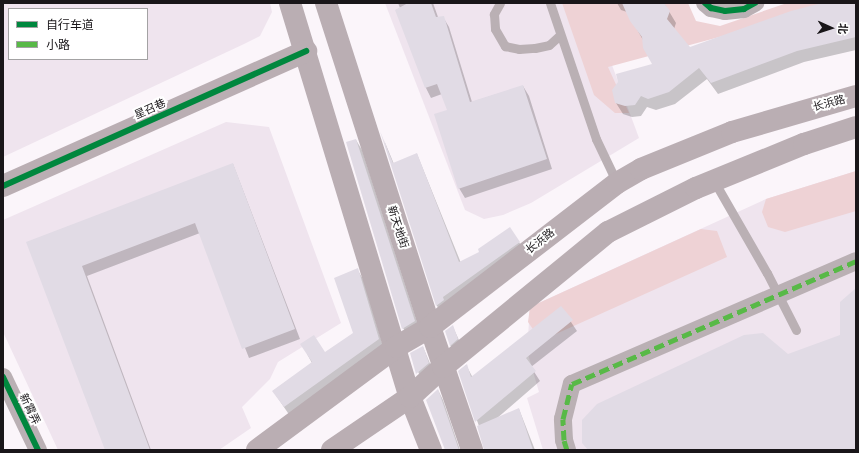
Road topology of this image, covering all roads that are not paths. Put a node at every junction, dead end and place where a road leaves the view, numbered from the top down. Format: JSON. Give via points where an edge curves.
{"nodes":[{"id":1,"x":290,"y":3,"type":"edge"},
{"id":2,"x":326,"y":3,"type":"edge"},
{"id":3,"x":500,"y":3,"type":"edge"},
{"id":4,"x":550,"y":3,"type":"edge"},
{"id":5,"x":705,"y":3,"type":"edge"},
{"id":6,"x":755,"y":3,"type":"edge"},
{"id":7,"x":560,"y":35,"type":"junction"},
{"id":8,"x":306,"y":51,"type":"junction"},
{"id":9,"x":856,"y":96,"type":"edge"},
{"id":10,"x":856,"y":127,"type":"edge"},
{"id":11,"x":714,"y":181,"type":"junction"},
{"id":12,"x":617,"y":183,"type":"junction"},
{"id":13,"x":3,"y":186,"type":"edge"},
{"id":14,"x":856,"y":261,"type":"edge"},
{"id":15,"x":778,"y":295,"type":"junction"},
{"id":16,"x":430,"y":326,"type":"junction"},
{"id":17,"x":796,"y":330,"type":"dead end"},
{"id":18,"x":396,"y":347,"type":"junction"},
{"id":19,"x":443,"y":367,"type":"junction"},
{"id":20,"x":3,"y":377,"type":"edge"},
{"id":21,"x":410,"y":397,"type":"junction"},
{"id":22,"x":38,"y":450,"type":"edge"},
{"id":23,"x":258,"y":450,"type":"edge"},
{"id":24,"x":332,"y":450,"type":"edge"},
{"id":25,"x":431,"y":450,"type":"edge"},
{"id":26,"x":472,"y":450,"type":"edge"},
{"id":27,"x":567,"y":450,"type":"edge"}],
"edges":[{"from":1,"to":8,"type":"main road"},
{"from":2,"to":16,"type":"main road","name":"新天地街"},
{"from":3,"to":7,"type":"lane","via":[[494,14],[495,29],[505,46],[519,50],[535,48],[549,45]]},
{"from":4,"to":7,"type":"lane"},
{"from":5,"to":6,"type":"street","via":[[711,8],[725,11],[744,9]]},
{"from":7,"to":12,"type":"lane","via":[[596,139]]},
{"from":8,"to":13,"type":"main road","name":"星召巷"},
{"from":8,"to":18,"type":"main road"},
{"from":9,"to":12,"type":"main road","name":"长浜路","via":[[732,132],[641,169]]},
{"from":10,"to":11,"type":"main road","via":[[804,144]]},
{"from":11,"to":15,"type":"lane"},
{"from":11,"to":19,"type":"main road","via":[[608,232]]},
{"from":12,"to":16,"type":"main road","name":"长浜路"},
{"from":14,"to":15,"type":"street"},
{"from":15,"to":17,"type":"lane"},
{"from":15,"to":27,"type":"street","via":[[572,384],[563,419]]},
{"from":16,"to":18,"type":"main road","name":"长浜路"},
{"from":16,"to":19,"type":"main road","name":"新天地街"},
{"from":18,"to":21,"type":"main road"},
{"from":18,"to":23,"type":"main road","name":"长浜路"},
{"from":19,"to":21,"type":"main road"},
{"from":19,"to":26,"type":"main road","name":"新天地街"},
{"from":20,"to":22,"type":"street","name":"新霄弄"},
{"from":21,"to":24,"type":"main road"},
{"from":21,"to":25,"type":"main road"}]}
